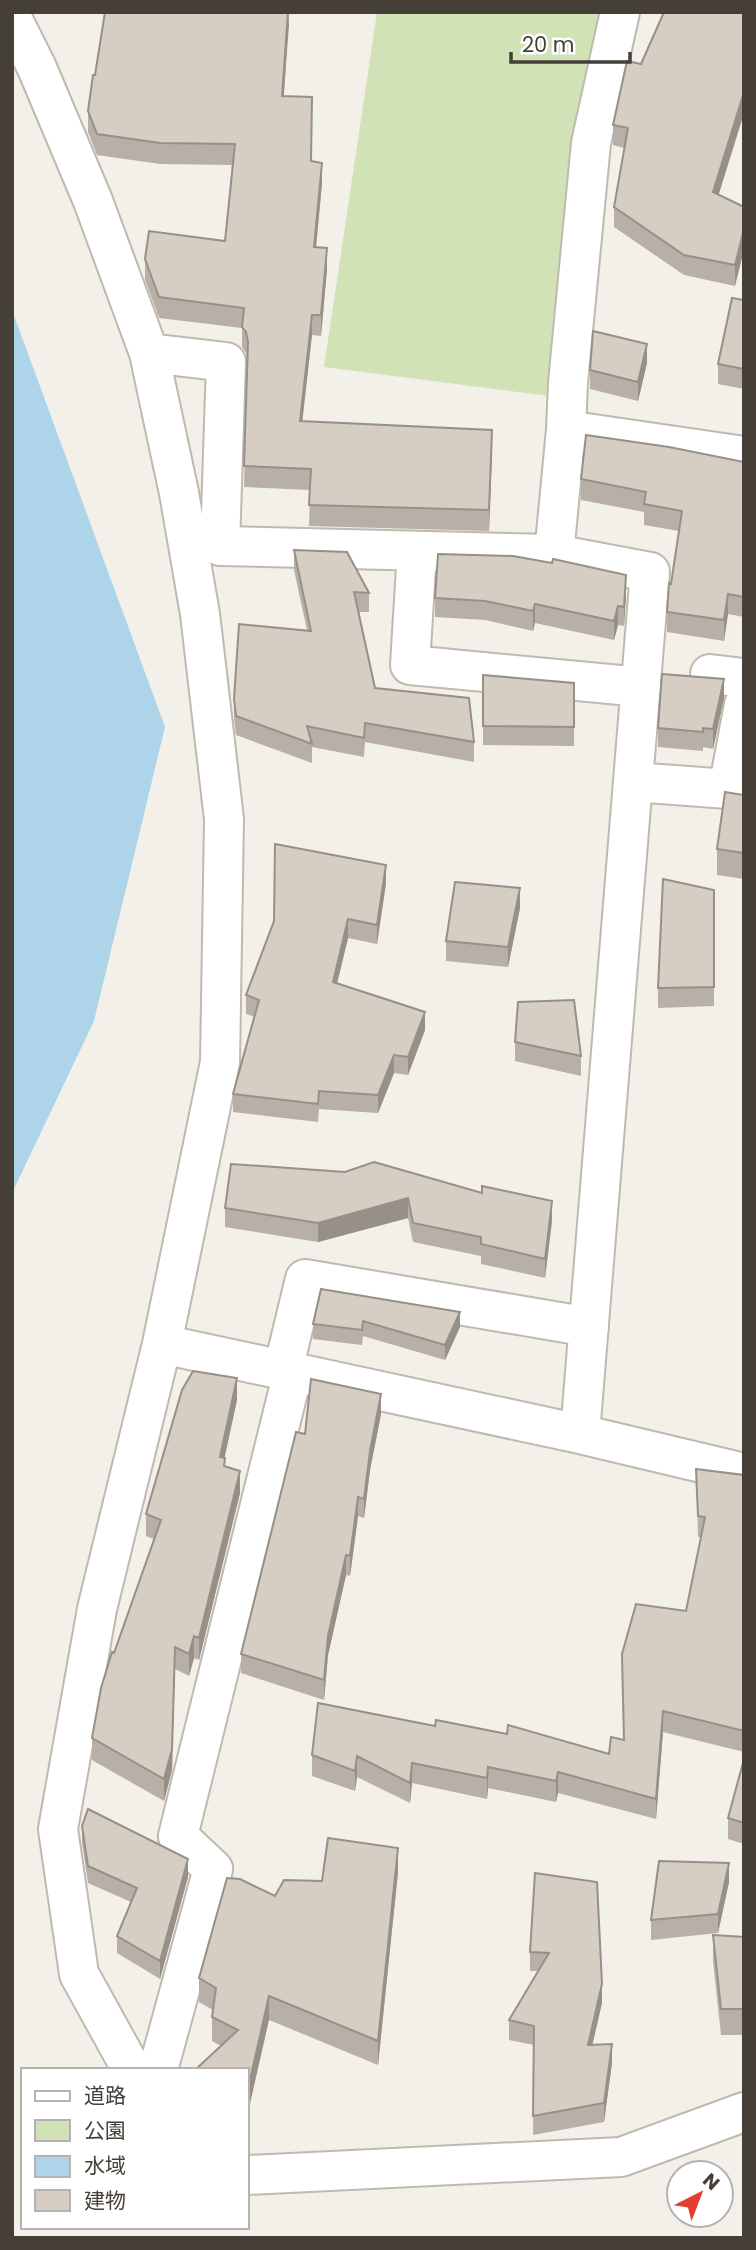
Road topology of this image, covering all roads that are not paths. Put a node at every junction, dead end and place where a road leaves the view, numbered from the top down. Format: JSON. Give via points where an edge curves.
{"nodes":[{"id":1,"x":620,"y":12,"type":"edge"},
{"id":2,"x":12,"y":18,"type":"edge"},
{"id":3,"x":149,"y":352,"type":"junction"},
{"id":4,"x":566,"y":430,"type":"junction"},
{"id":5,"x":744,"y":456,"type":"edge"},
{"id":6,"x":417,"y":551,"type":"junction"},
{"id":7,"x":554,"y":554,"type":"junction"},
{"id":8,"x":641,"y":687,"type":"junction"},
{"id":9,"x":744,"y":705,"type":"edge"},
{"id":10,"x":634,"y":782,"type":"junction"},
{"id":11,"x":589,"y":1327,"type":"junction"},
{"id":12,"x":162,"y":1344,"type":"junction"},
{"id":13,"x":288,"y":1371,"type":"junction"},
{"id":14,"x":580,"y":1434,"type":"junction"},
{"id":15,"x":744,"y":1474,"type":"edge"},
{"id":16,"x":131,"y":2068,"type":"edge"},
{"id":17,"x":159,"y":2068,"type":"edge"},
{"id":18,"x":744,"y":2112,"type":"edge"},
{"id":19,"x":248,"y":2175,"type":"edge"}],
"edges":[{"from":1,"to":4,"type":"street","via":[[591,143]]},
{"from":2,"to":3,"type":"street","via":[[93,201]]},
{"from":3,"to":6,"type":"street","via":[[226,362],[220,546]]},
{"from":3,"to":12,"type":"street","via":[[200,614],[224,819],[220,1062]]},
{"from":4,"to":5,"type":"street"},
{"from":4,"to":7,"type":"street"},
{"from":6,"to":7,"type":"street"},
{"from":6,"to":8,"type":"street","via":[[410,665]]},
{"from":7,"to":8,"type":"street","via":[[650,572]]},
{"from":8,"to":10,"type":"street"},
{"from":9,"to":10,"type":"street","via":[[729,789]]},
{"from":10,"to":11,"type":"street"},
{"from":11,"to":13,"type":"street","via":[[305,1279]]},
{"from":11,"to":14,"type":"street"},
{"from":12,"to":13,"type":"street"},
{"from":12,"to":16,"type":"street","via":[[97,1609],[58,1829],[79,1974]]},
{"from":13,"to":14,"type":"street"},
{"from":13,"to":17,"type":"street","via":[[178,1836],[213,1869]]},
{"from":14,"to":15,"type":"street"},
{"from":18,"to":19,"type":"street","via":[[621,2157]]}]}
